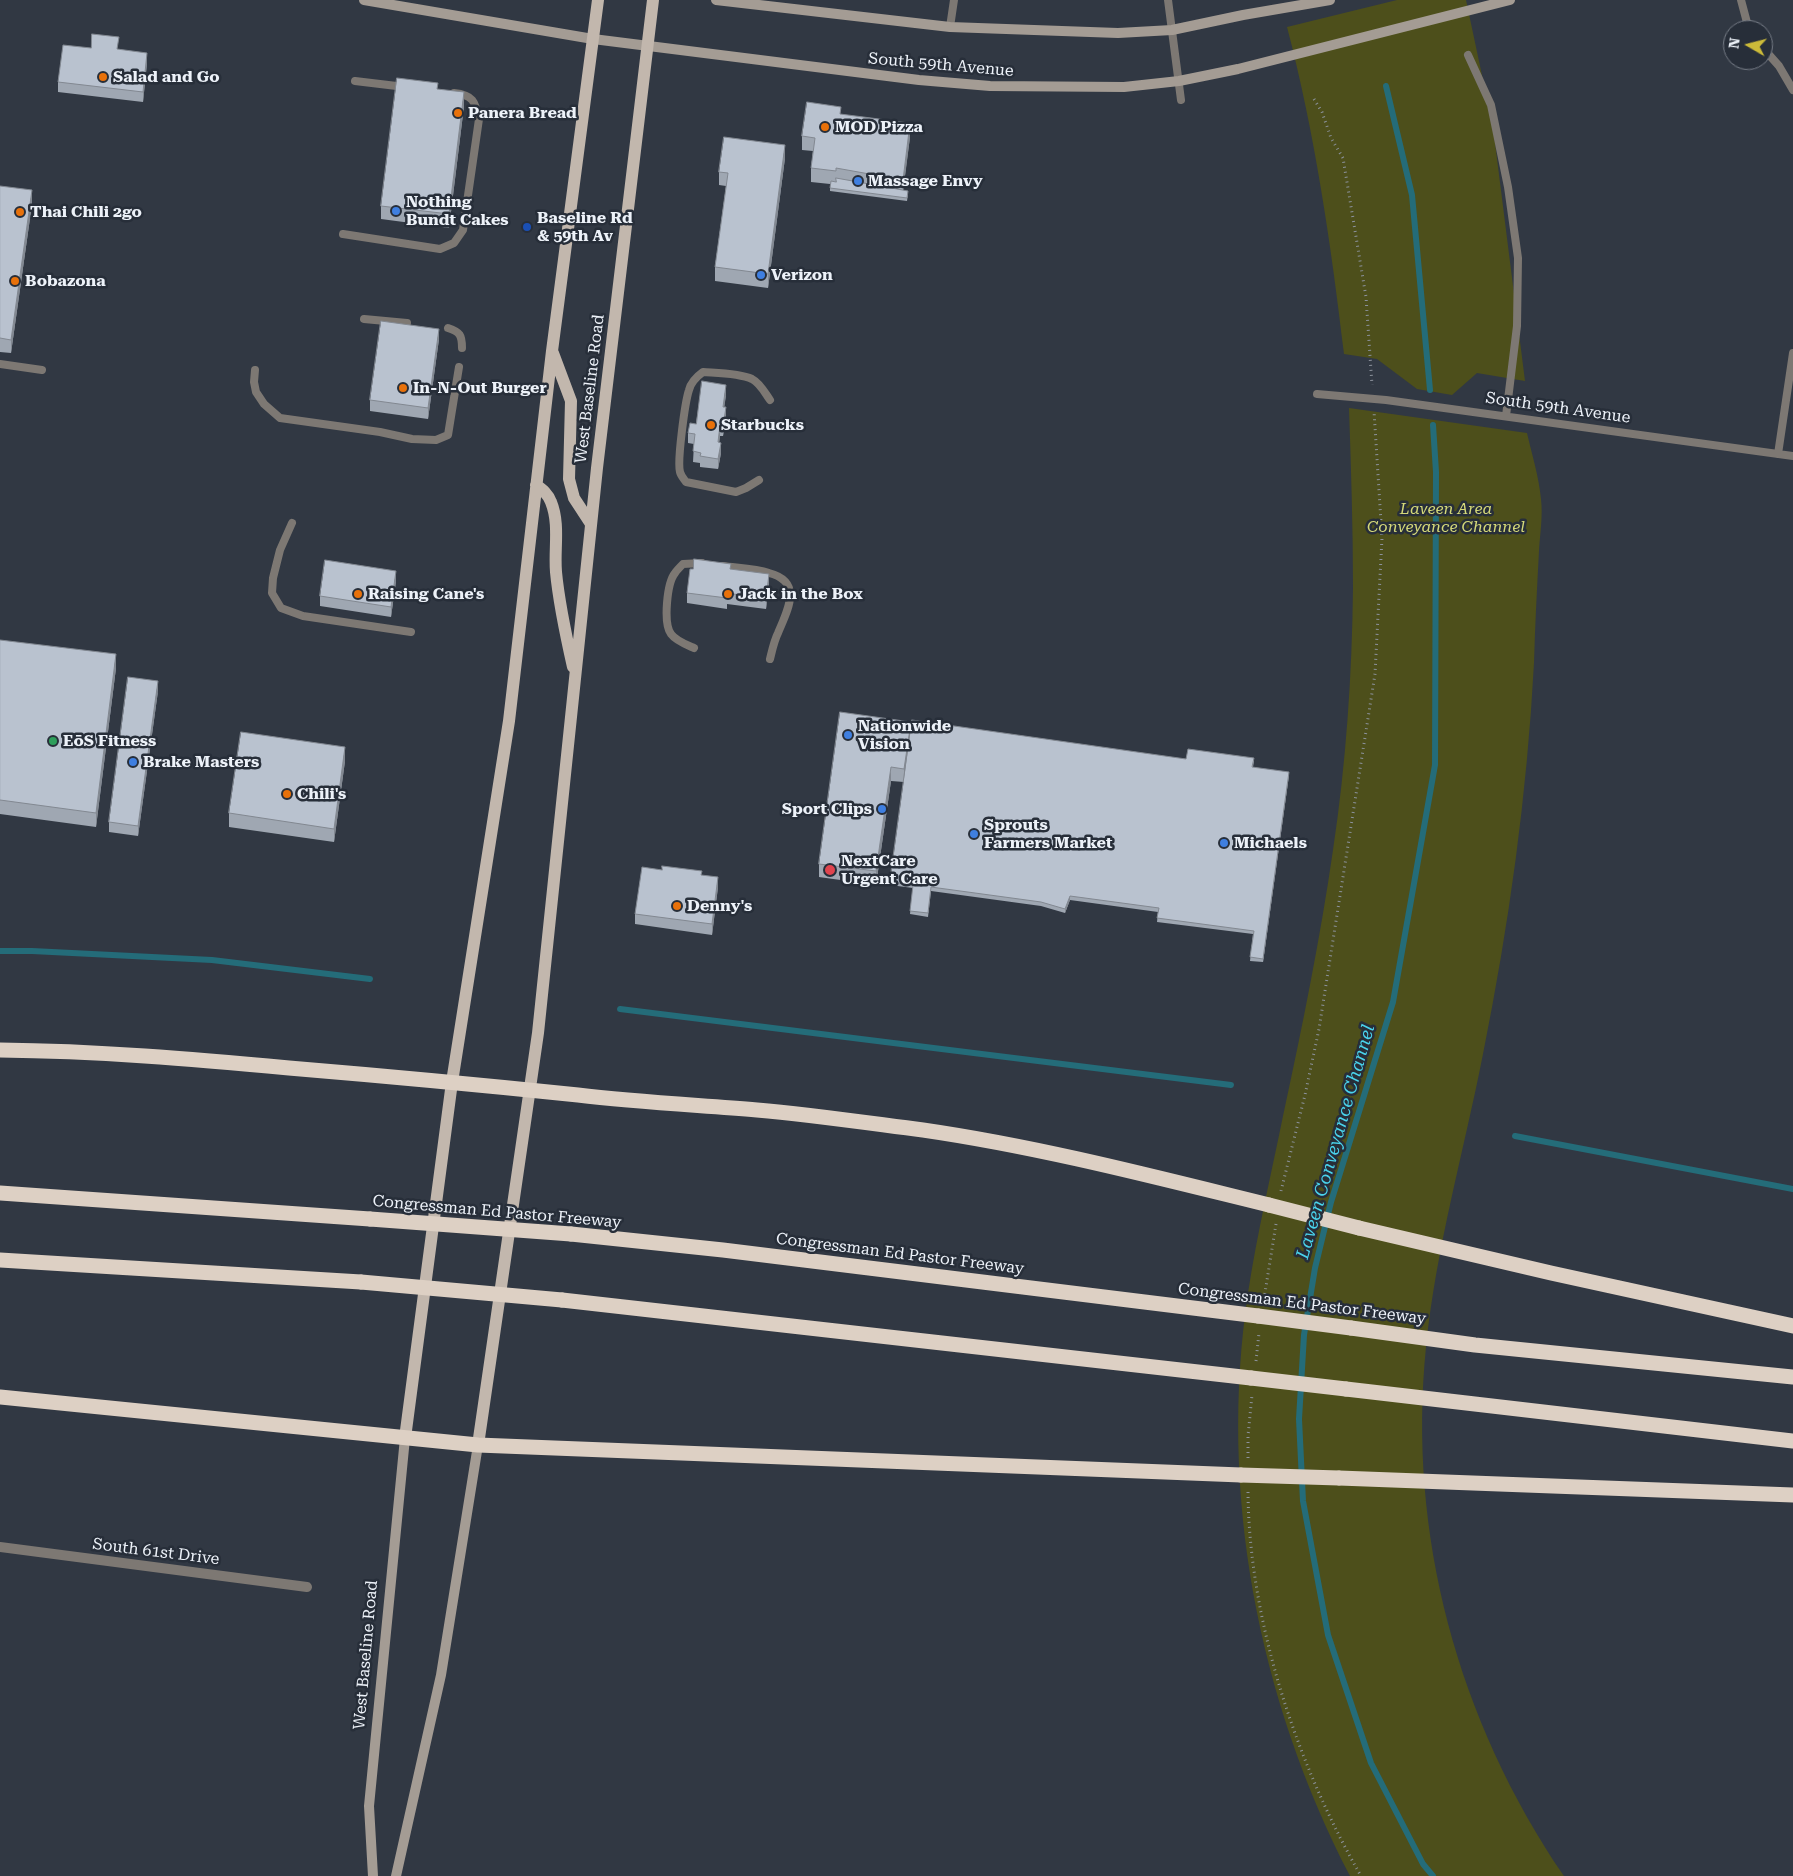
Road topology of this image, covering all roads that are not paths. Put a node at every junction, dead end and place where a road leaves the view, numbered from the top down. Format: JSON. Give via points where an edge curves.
{"nodes":[{"id":1,"x":364,"y":0,"type":"edge"},
{"id":2,"x":598,"y":0,"type":"edge"},
{"id":3,"x":653,"y":0,"type":"edge"},
{"id":4,"x":954,"y":0,"type":"edge"},
{"id":5,"x":1168,"y":0,"type":"edge"},
{"id":6,"x":1329,"y":0,"type":"edge"},
{"id":7,"x":1510,"y":0,"type":"edge"},
{"id":8,"x":1741,"y":0,"type":"edge"},
{"id":9,"x":721,"y":1,"type":"edge"},
{"id":10,"x":1746,"y":20,"type":"edge"},
{"id":11,"x":950,"y":26,"type":"junction"},
{"id":12,"x":1172,"y":30,"type":"junction"},
{"id":13,"x":593,"y":39,"type":"junction"},
{"id":14,"x":648,"y":46,"type":"junction"},
{"id":15,"x":1468,"y":55,"type":"dead end"},
{"id":16,"x":1773,"y":59,"type":"edge"},
{"id":17,"x":1179,"y":80,"type":"junction"},
{"id":18,"x":355,"y":81,"type":"dead end"},
{"id":19,"x":410,"y":88,"type":"edge"},
{"id":20,"x":1793,"y":90,"type":"edge"},
{"id":21,"x":447,"y":92,"type":"edge"},
{"id":22,"x":1181,"y":100,"type":"dead end"},
{"id":23,"x":343,"y":234,"type":"dead end"},
{"id":24,"x":364,"y":319,"type":"dead end"},
{"id":25,"x":407,"y":323,"type":"edge"},
{"id":26,"x":448,"y":328,"type":"dead end"},
{"id":27,"x":462,"y":348,"type":"dead end"},
{"id":28,"x":552,"y":351,"type":"junction"},
{"id":29,"x":1793,"y":353,"type":"edge"},
{"id":30,"x":0,"y":364,"type":"edge"},
{"id":31,"x":459,"y":366,"type":"dead end"},
{"id":32,"x":42,"y":370,"type":"dead end"},
{"id":33,"x":255,"y":370,"type":"dead end"},
{"id":34,"x":1317,"y":394,"type":"dead end"},
{"id":35,"x":770,"y":400,"type":"dead end"},
{"id":36,"x":1506,"y":416,"type":"junction"},
{"id":37,"x":1778,"y":454,"type":"junction"},
{"id":38,"x":1793,"y":456,"type":"edge"},
{"id":39,"x":759,"y":480,"type":"dead end"},
{"id":40,"x":536,"y":485,"type":"junction"},
{"id":41,"x":292,"y":523,"type":"dead end"},
{"id":42,"x":591,"y":524,"type":"junction"},
{"id":43,"x":411,"y":632,"type":"dead end"},
{"id":44,"x":694,"y":648,"type":"dead end"},
{"id":45,"x":770,"y":659,"type":"dead end"},
{"id":46,"x":576,"y":679,"type":"junction"},
{"id":47,"x":0,"y":1050,"type":"edge"},
{"id":48,"x":452,"y":1082,"type":"junction"},
{"id":49,"x":530,"y":1090,"type":"junction"},
{"id":50,"x":0,"y":1193,"type":"edge"},
{"id":51,"x":0,"y":1260,"type":"edge"},
{"id":52,"x":1793,"y":1326,"type":"edge"},
{"id":53,"x":1793,"y":1377,"type":"edge"},
{"id":54,"x":0,"y":1397,"type":"edge"},
{"id":55,"x":405,"y":1438,"type":"junction"},
{"id":56,"x":1793,"y":1441,"type":"edge"},
{"id":57,"x":478,"y":1445,"type":"junction"},
{"id":58,"x":1793,"y":1495,"type":"edge"},
{"id":59,"x":0,"y":1547,"type":"edge"},
{"id":60,"x":307,"y":1586,"type":"dead end"},
{"id":61,"x":374,"y":1876,"type":"edge"},
{"id":62,"x":396,"y":1876,"type":"edge"}],
"edges":[{"from":1,"to":13,"type":"main road","name":"South 59th Avenue"},
{"from":2,"to":13,"type":"main road"},
{"from":3,"to":14,"type":"main road"},
{"from":4,"to":11,"type":"lane"},
{"from":5,"to":12,"type":"lane"},
{"from":6,"to":12,"type":"main road"},
{"from":7,"to":17,"type":"main road","name":"South 59th Avenue","via":[[1238,69]]},
{"from":8,"to":10,"type":"lane"},
{"from":9,"to":11,"type":"main road"},
{"from":11,"to":12,"type":"main road","via":[[1118,34]]},
{"from":12,"to":17,"type":"lane"},
{"from":13,"to":14,"type":"main road","name":"South 59th Avenue"},
{"from":13,"to":28,"type":"main road"},
{"from":14,"to":17,"type":"main road","name":"South 59th Avenue","via":[[990,86],[1124,87]]},
{"from":14,"to":42,"type":"main road","name":"West Baseline Road"},
{"from":15,"to":36,"type":"lane","via":[[1491,104],[1518,258],[1517,326]]},
{"from":16,"to":20,"type":"lane"},
{"from":17,"to":22,"type":"lane"},
{"from":18,"to":19,"type":"lane"},
{"from":21,"to":23,"type":"lane","via":[[466,94],[475,103],[479,119],[463,230],[454,243],[440,249]]},
{"from":24,"to":25,"type":"lane"},
{"from":26,"to":27,"type":"lane","via":[[458,331],[462,337]]},
{"from":28,"to":40,"type":"main road"},
{"from":28,"to":42,"type":"main road","via":[[571,401],[571,491]]},
{"from":29,"to":37,"type":"lane"},
{"from":30,"to":32,"type":"lane"},
{"from":31,"to":33,"type":"lane","via":[[448,435],[436,440],[280,418],[256,392]]},
{"from":34,"to":36,"type":"lane","name":"South 59th Avenue"},
{"from":35,"to":39,"type":"lane","via":[[751,378],[703,372],[694,378],[689,390],[684,421],[679,461],[680,474],[686,482],[736,492]]},
{"from":36,"to":37,"type":"lane","name":"South 59th Avenue"},
{"from":37,"to":38,"type":"lane","name":"South 59th Avenue"},
{"from":40,"to":46,"type":"main road","via":[[546,493],[555,522],[556,571]]},
{"from":40,"to":48,"type":"main road","via":[[509,721]]},
{"from":41,"to":43,"type":"lane","via":[[280,550],[273,578],[272,593],[281,608],[303,616]]},
{"from":42,"to":46,"type":"main road","name":"West Baseline Road"},
{"from":44,"to":45,"type":"lane","via":[[671,634],[667,609],[674,573],[683,564],[696,562],[768,572],[781,577],[789,586],[787,614]]},
{"from":46,"to":49,"type":"main road","name":"West Baseline Road"},
{"from":47,"to":48,"type":"highway","via":[[203,1060]]},
{"from":48,"to":49,"type":"highway"},
{"from":48,"to":55,"type":"main road"},
{"from":49,"to":52,"type":"highway","bridge":true,"via":[[788,1114],[927,1131],[1118,1168],[1551,1273]]},
{"from":49,"to":57,"type":"main road","name":"West Baseline Road"},
{"from":50,"to":53,"type":"highway","name":"Congressman Ed Pastor Freeway","bridge":true,"via":[[571,1234],[743,1252],[1475,1345]]},
{"from":51,"to":56,"type":"highway","bridge":true,"via":[[361,1282],[562,1300]]},
{"from":54,"to":55,"type":"highway"},
{"from":55,"to":57,"type":"highway"},
{"from":55,"to":61,"type":"main road","name":"West Baseline Road","via":[[369,1806]]},
{"from":57,"to":58,"type":"highway","bridge":true},
{"from":57,"to":62,"type":"main road","via":[[441,1674]]},
{"from":59,"to":60,"type":"street","name":"South 61st Drive"}]}
